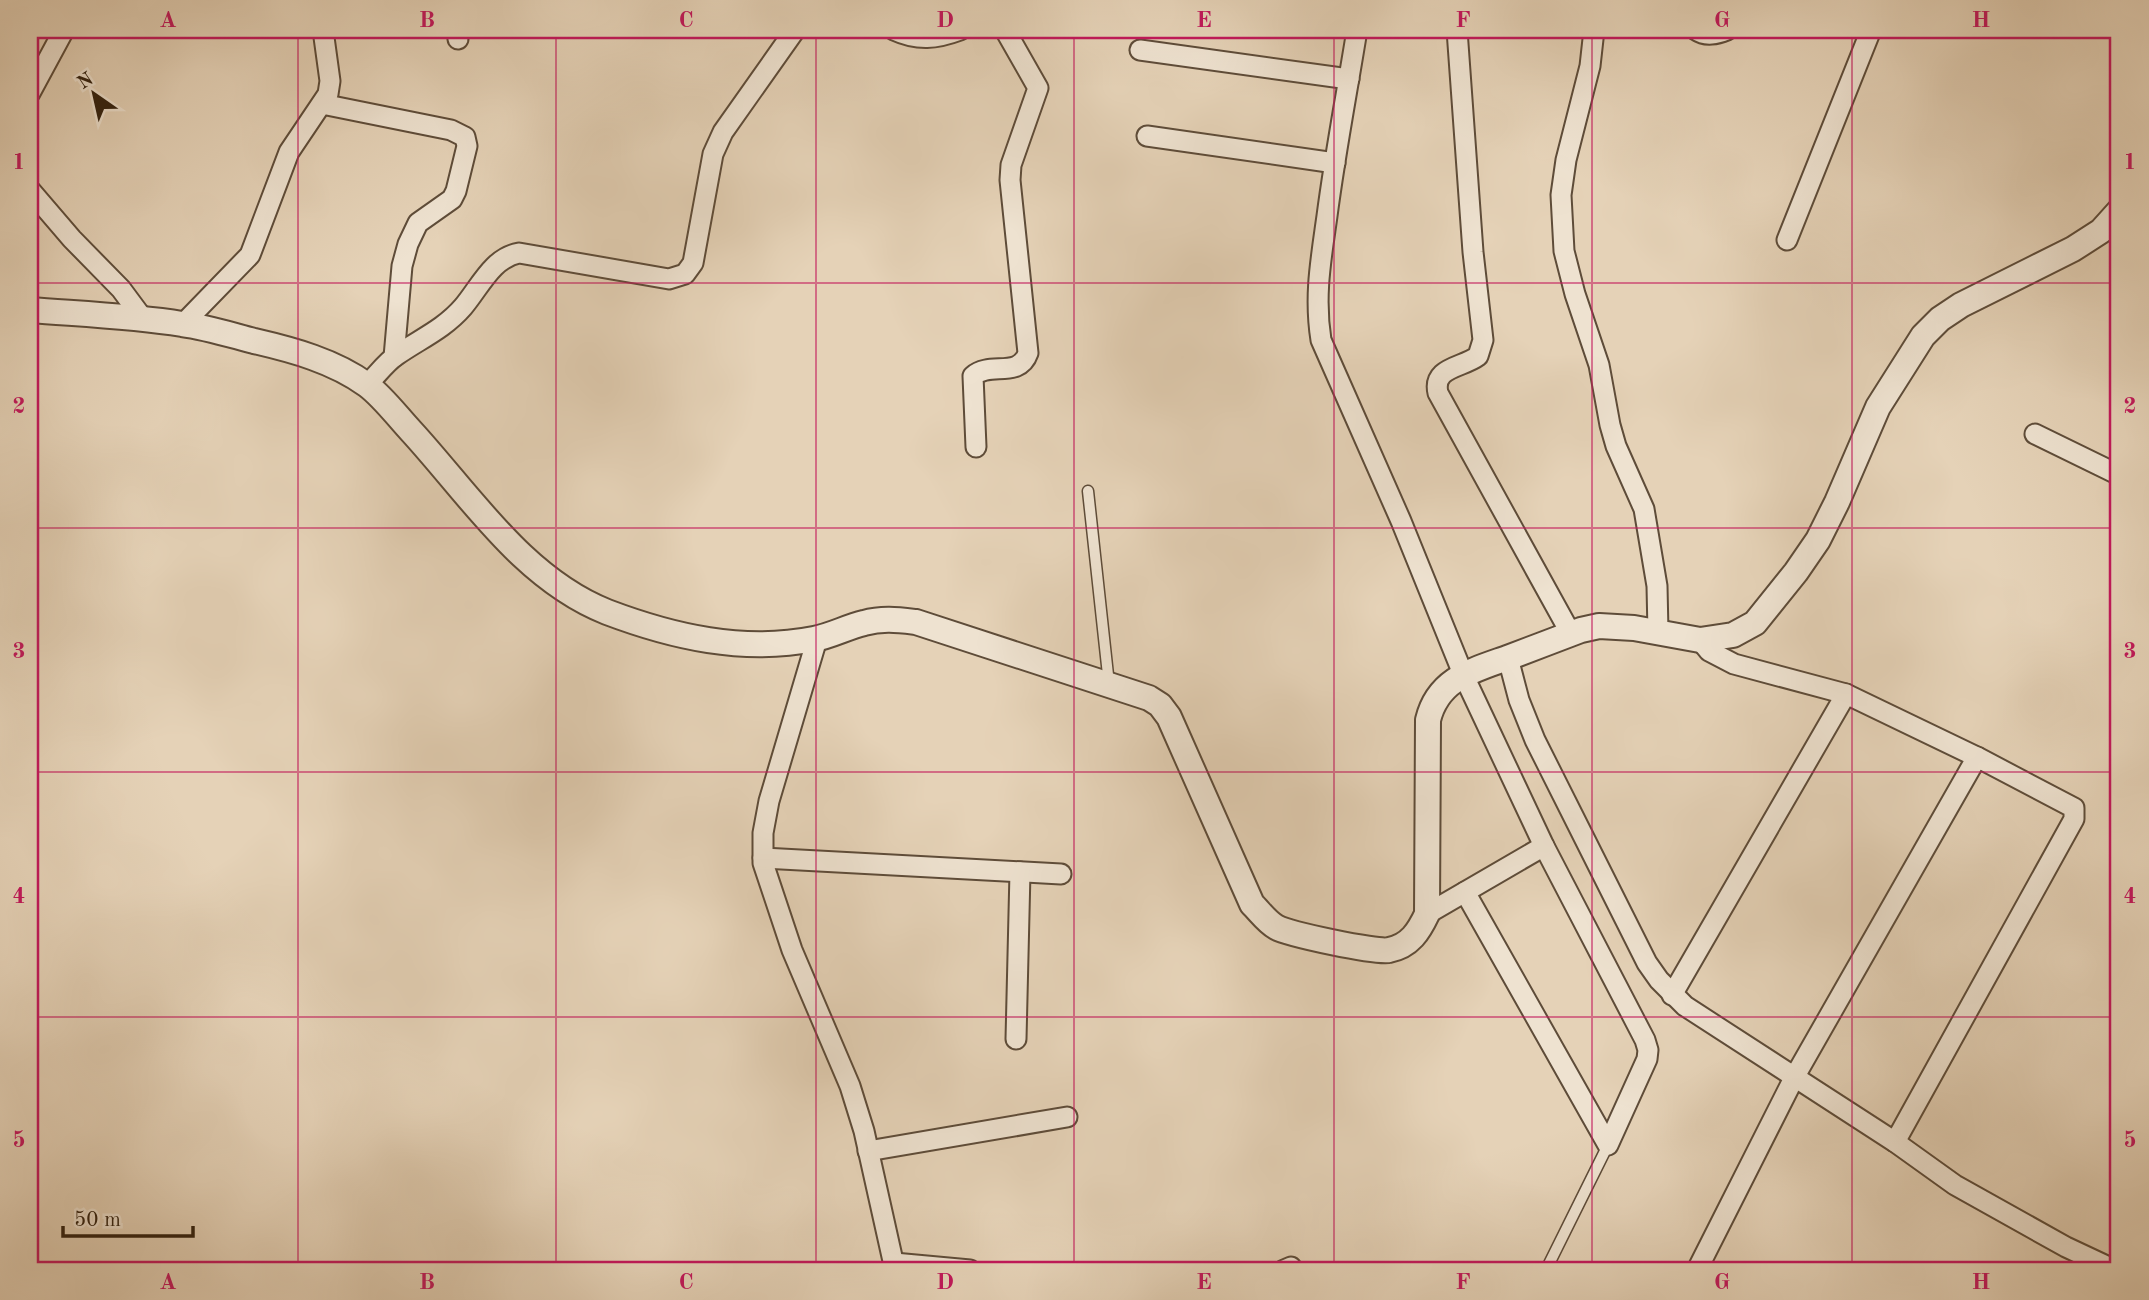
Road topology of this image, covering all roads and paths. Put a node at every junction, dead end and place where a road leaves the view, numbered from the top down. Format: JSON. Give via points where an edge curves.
{"nodes":[{"id":1,"x":64,"y":30,"type":"edge"},
{"id":2,"x":323,"y":30,"type":"edge"},
{"id":3,"x":795,"y":30,"type":"edge"},
{"id":4,"x":894,"y":30,"type":"edge"},
{"id":5,"x":960,"y":30,"type":"edge"},
{"id":6,"x":1005,"y":30,"type":"edge"},
{"id":7,"x":1357,"y":30,"type":"edge"},
{"id":8,"x":1457,"y":30,"type":"edge"},
{"id":9,"x":1594,"y":30,"type":"edge"},
{"id":10,"x":1696,"y":30,"type":"edge"},
{"id":11,"x":1727,"y":30,"type":"edge"},
{"id":12,"x":1871,"y":30,"type":"edge"},
{"id":13,"x":1140,"y":50,"type":"dead end"},
{"id":14,"x":1349,"y":79,"type":"junction"},
{"id":15,"x":30,"y":93,"type":"edge"},
{"id":16,"x":322,"y":104,"type":"junction"},
{"id":17,"x":1147,"y":136,"type":"dead end"},
{"id":18,"x":1335,"y":163,"type":"junction"},
{"id":19,"x":30,"y":190,"type":"edge"},
{"id":20,"x":2119,"y":211,"type":"edge"},
{"id":21,"x":1787,"y":240,"type":"dead end"},
{"id":22,"x":30,"y":310,"type":"edge"},
{"id":23,"x":144,"y":320,"type":"junction"},
{"id":24,"x":183,"y":324,"type":"junction"},
{"id":25,"x":394,"y":357,"type":"junction"},
{"id":26,"x":367,"y":385,"type":"junction"},
{"id":27,"x":2035,"y":434,"type":"dead end"},
{"id":28,"x":976,"y":447,"type":"dead end"},
{"id":29,"x":2119,"y":475,"type":"edge"},
{"id":30,"x":1088,"y":491,"type":"dead end"},
{"id":31,"x":1658,"y":632,"type":"junction"},
{"id":32,"x":1571,"y":634,"type":"junction"},
{"id":33,"x":817,"y":639,"type":"junction"},
{"id":34,"x":1700,"y":640,"type":"junction"},
{"id":35,"x":1504,"y":659,"type":"junction"},
{"id":36,"x":1468,"y":672,"type":"junction"},
{"id":37,"x":1109,"y":684,"type":"junction"},
{"id":38,"x":1846,"y":694,"type":"junction"},
{"id":39,"x":1977,"y":757,"type":"junction"},
{"id":40,"x":1544,"y":846,"type":"junction"},
{"id":41,"x":763,"y":858,"type":"junction"},
{"id":42,"x":1020,"y":872,"type":"junction"},
{"id":43,"x":1061,"y":874,"type":"dead end"},
{"id":44,"x":1465,"y":892,"type":"junction"},
{"id":45,"x":1427,"y":914,"type":"junction"},
{"id":46,"x":1672,"y":995,"type":"junction"},
{"id":47,"x":1016,"y":1039,"type":"dead end"},
{"id":48,"x":1795,"y":1076,"type":"junction"},
{"id":49,"x":1067,"y":1117,"type":"dead end"},
{"id":50,"x":1895,"y":1142,"type":"junction"},
{"id":51,"x":1608,"y":1144,"type":"junction"},
{"id":52,"x":868,"y":1151,"type":"junction"},
{"id":53,"x":894,"y":1266,"type":"edge"},
{"id":54,"x":970,"y":1270,"type":"edge"},
{"id":55,"x":1546,"y":1270,"type":"edge"},
{"id":56,"x":1697,"y":1270,"type":"edge"},
{"id":57,"x":2115,"y":1270,"type":"edge"}],
"edges":[{"from":1,"to":15,"type":"street"},
{"from":2,"to":16,"type":"street","via":[[330,81]]},
{"from":3,"to":25,"type":"street","via":[[723,132],[713,154],[693,263],[685,274],[669,279],[519,253],[507,255],[447,323]]},
{"from":4,"to":5,"type":"street","via":[[923,38],[940,38]]},
{"from":6,"to":28,"type":"street","via":[[1038,88],[1010,180],[1028,353],[1016,368],[983,370],[973,376]]},
{"from":7,"to":14,"type":"street"},
{"from":8,"to":32,"type":"street","via":[[1483,341],[1478,356],[1450,369],[1436,383]]},
{"from":9,"to":31,"type":"street","via":[[1561,195],[1564,251],[1599,365],[1613,435],[1644,509],[1656,573]]},
{"from":10,"to":11,"type":"street","via":[[1716,34]]},
{"from":12,"to":21,"type":"street"},
{"from":13,"to":14,"type":"street"},
{"from":14,"to":18,"type":"street"},
{"from":16,"to":24,"type":"street","via":[[289,152],[250,255]]},
{"from":16,"to":25,"type":"street","via":[[451,130],[465,137],[467,146],[452,199],[418,223],[408,244]]},
{"from":17,"to":18,"type":"street"},
{"from":18,"to":36,"type":"street","via":[[1317,292],[1321,340]]},
{"from":19,"to":23,"type":"street"},
{"from":20,"to":34,"type":"street","via":[[2101,231],[1961,305],[1923,336],[1878,407],[1837,502],[1796,572],[1755,622],[1733,635]]},
{"from":22,"to":23,"type":"street"},
{"from":23,"to":24,"type":"street"},
{"from":24,"to":26,"type":"street","via":[[297,351]]},
{"from":25,"to":26,"type":"street"},
{"from":26,"to":33,"type":"street","via":[[522,554],[604,611],[718,643]]},
{"from":27,"to":29,"type":"street"},
{"from":30,"to":37,"type":"lane"},
{"from":31,"to":32,"type":"street","via":[[1599,626]]},
{"from":31,"to":34,"type":"street"},
{"from":32,"to":35,"type":"street"},
{"from":33,"to":37,"type":"street","via":[[872,621],[906,621]]},
{"from":33,"to":41,"type":"street","via":[[769,801]]},
{"from":34,"to":38,"type":"street","via":[[1709,651],[1734,664]]},
{"from":35,"to":36,"type":"street"},
{"from":35,"to":46,"type":"street","via":[[1535,740],[1647,963]]},
{"from":36,"to":40,"type":"street"},
{"from":36,"to":45,"type":"street","via":[[1436,696],[1428,720]]},
{"from":37,"to":45,"type":"street","via":[[1149,698],[1169,717],[1252,904],[1275,927],[1294,935],[1387,951],[1418,933]]},
{"from":38,"to":39,"type":"street"},
{"from":38,"to":46,"type":"street"},
{"from":39,"to":48,"type":"street"},
{"from":39,"to":50,"type":"street","via":[[2065,802],[2074,808],[2074,819]]},
{"from":40,"to":44,"type":"street"},
{"from":40,"to":51,"type":"street","via":[[1648,1050]]},
{"from":41,"to":42,"type":"street"},
{"from":41,"to":52,"type":"street","via":[[792,950],[850,1086]]},
{"from":42,"to":43,"type":"street"},
{"from":42,"to":47,"type":"street"},
{"from":44,"to":45,"type":"street"},
{"from":44,"to":51,"type":"street"},
{"from":46,"to":48,"type":"street"},
{"from":48,"to":50,"type":"street"},
{"from":48,"to":56,"type":"street"},
{"from":49,"to":52,"type":"street"},
{"from":50,"to":57,"type":"street","via":[[1996,1210]]},
{"from":51,"to":55,"type":"lane"},
{"from":52,"to":53,"type":"street"},
{"from":53,"to":54,"type":"street"}]}
